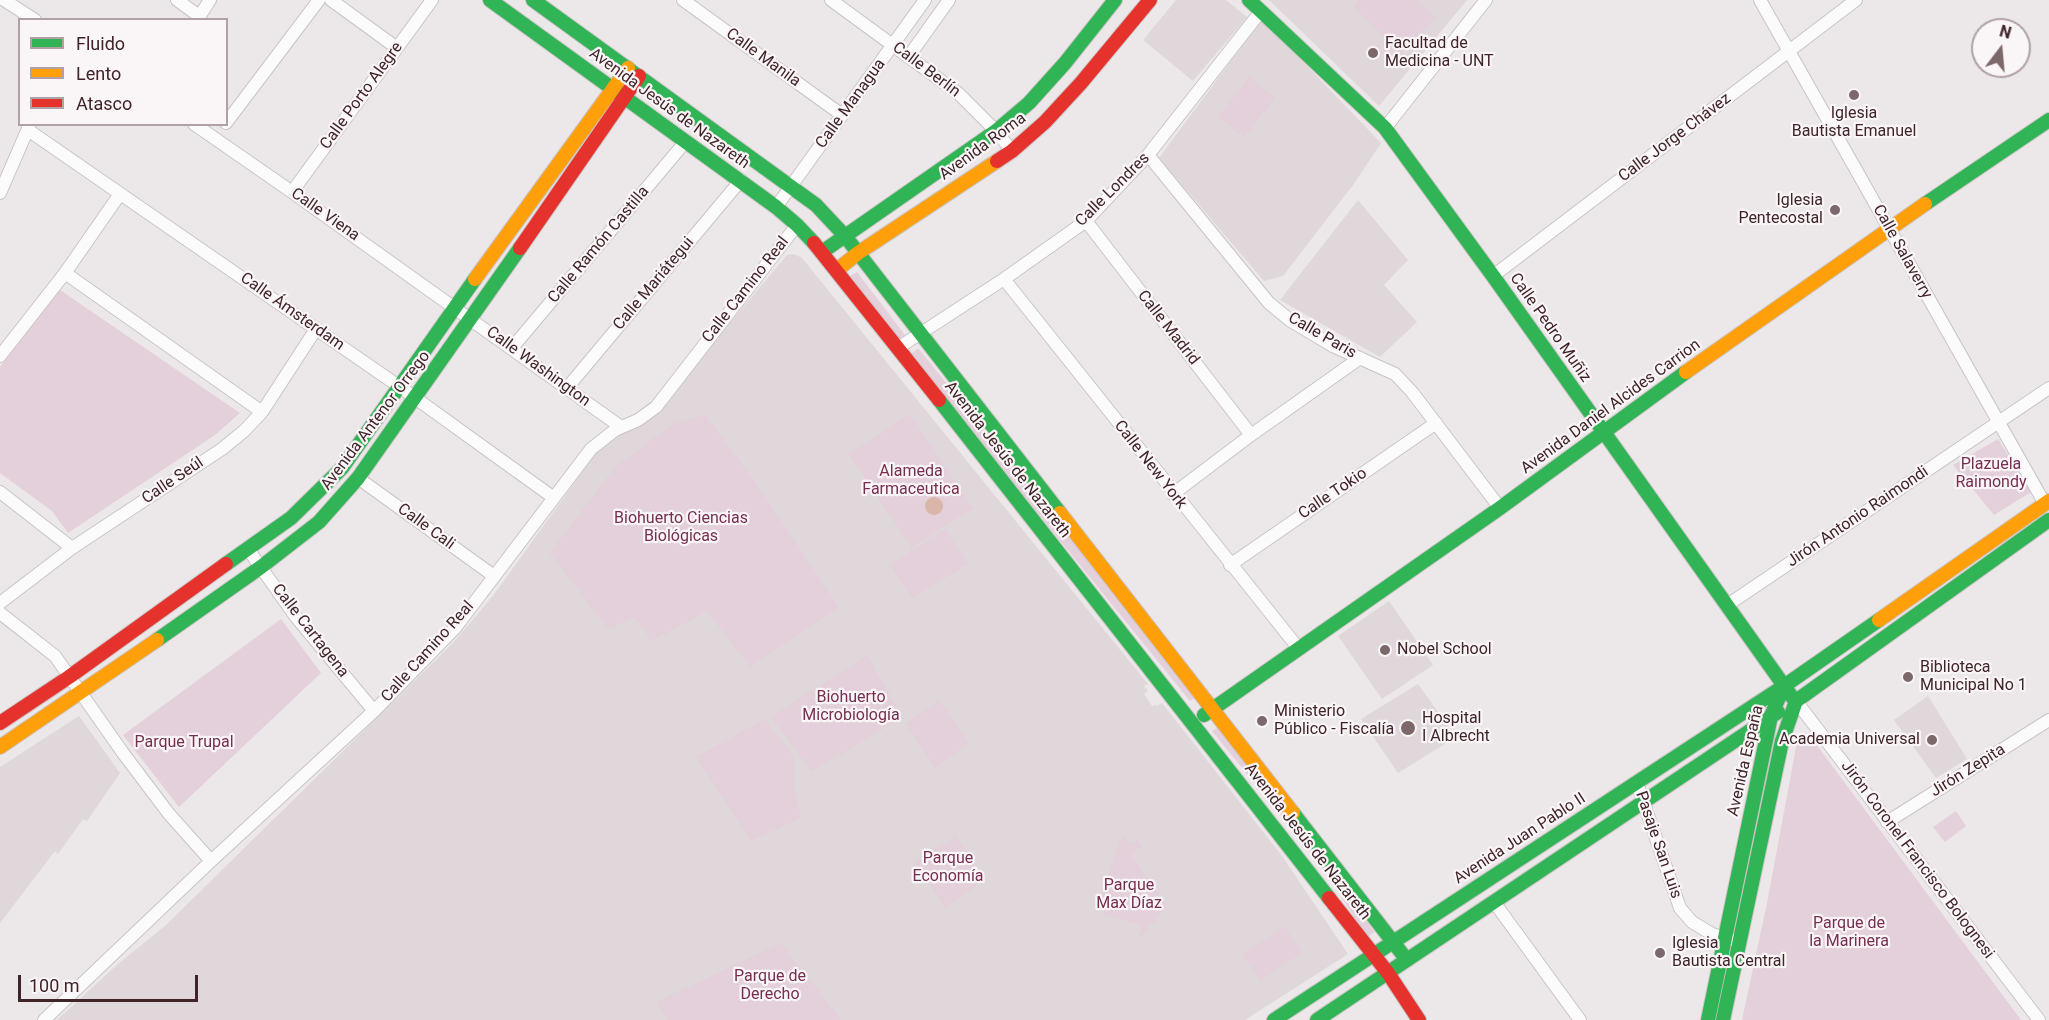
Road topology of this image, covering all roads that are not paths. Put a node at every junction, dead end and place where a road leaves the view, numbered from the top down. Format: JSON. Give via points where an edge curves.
{"nodes":[{"id":1,"x":4,"y":0,"type":"edge"},
{"id":2,"x":177,"y":0,"type":"edge"},
{"id":3,"x":210,"y":0,"type":"edge"},
{"id":4,"x":319,"y":0,"type":"edge"},
{"id":5,"x":331,"y":0,"type":"edge"},
{"id":6,"x":432,"y":0,"type":"edge"},
{"id":7,"x":490,"y":0,"type":"edge"},
{"id":8,"x":532,"y":0,"type":"edge"},
{"id":9,"x":683,"y":0,"type":"edge"},
{"id":10,"x":831,"y":0,"type":"edge"},
{"id":11,"x":925,"y":0,"type":"edge"},
{"id":12,"x":949,"y":0,"type":"edge"},
{"id":13,"x":1115,"y":0,"type":"edge"},
{"id":14,"x":1150,"y":0,"type":"edge"},
{"id":15,"x":1249,"y":0,"type":"edge"},
{"id":16,"x":1486,"y":0,"type":"edge"},
{"id":17,"x":1760,"y":0,"type":"edge"},
{"id":18,"x":1856,"y":0,"type":"edge"},
{"id":19,"x":1261,"y":11,"type":"junction"},
{"id":20,"x":31,"y":18,"type":"edge"},
{"id":21,"x":198,"y":18,"type":"edge"},
{"id":22,"x":583,"y":36,"type":"junction"},
{"id":23,"x":893,"y":45,"type":"junction"},
{"id":24,"x":397,"y":48,"type":"junction"},
{"id":25,"x":1789,"y":51,"type":"junction"},
{"id":26,"x":567,"y":56,"type":"junction"},
{"id":27,"x":909,"y":56,"type":"junction"},
{"id":28,"x":634,"y":72,"type":"junction"},
{"id":29,"x":613,"y":89,"type":"junction"},
{"id":30,"x":625,"y":98,"type":"junction"},
{"id":31,"x":842,"y":115,"type":"junction"},
{"id":32,"x":2049,"y":120,"type":"edge"},
{"id":33,"x":228,"y":121,"type":"edge"},
{"id":34,"x":197,"y":126,"type":"edge"},
{"id":35,"x":225,"y":126,"type":"edge"},
{"id":36,"x":29,"y":127,"type":"edge"},
{"id":37,"x":1384,"y":128,"type":"junction"},
{"id":38,"x":996,"y":131,"type":"junction"},
{"id":39,"x":215,"y":139,"type":"junction"},
{"id":40,"x":686,"y":141,"type":"junction"},
{"id":41,"x":1012,"y":151,"type":"junction"},
{"id":42,"x":1148,"y":155,"type":"junction"},
{"id":43,"x":741,"y":180,"type":"junction"},
{"id":44,"x":792,"y":186,"type":"junction"},
{"id":45,"x":292,"y":192,"type":"junction"},
{"id":46,"x":0,"y":193,"type":"edge"},
{"id":47,"x":120,"y":194,"type":"junction"},
{"id":48,"x":776,"y":207,"type":"junction"},
{"id":49,"x":1086,"y":220,"type":"junction"},
{"id":50,"x":797,"y":225,"type":"junction"},
{"id":51,"x":1889,"y":228,"type":"junction"},
{"id":52,"x":509,"y":230,"type":"junction"},
{"id":53,"x":845,"y":236,"type":"junction"},
{"id":54,"x":524,"y":242,"type":"junction"},
{"id":55,"x":822,"y":252,"type":"junction"},
{"id":56,"x":858,"y":253,"type":"junction"},
{"id":57,"x":837,"y":270,"type":"junction"},
{"id":58,"x":65,"y":273,"type":"junction"},
{"id":59,"x":1493,"y":276,"type":"junction"},
{"id":60,"x":1004,"y":279,"type":"junction"},
{"id":61,"x":455,"y":308,"type":"junction"},
{"id":62,"x":471,"y":319,"type":"junction"},
{"id":63,"x":316,"y":329,"type":"junction"},
{"id":64,"x":920,"y":332,"type":"junction"},
{"id":65,"x":512,"y":348,"type":"junction"},
{"id":66,"x":898,"y":348,"type":"junction"},
{"id":67,"x":0,"y":356,"type":"edge"},
{"id":68,"x":1360,"y":358,"type":"junction"},
{"id":69,"x":399,"y":387,"type":"junction"},
{"id":70,"x":567,"y":388,"type":"junction"},
{"id":71,"x":2049,"y":388,"type":"edge"},
{"id":72,"x":416,"y":398,"type":"junction"},
{"id":73,"x":262,"y":412,"type":"junction"},
{"id":74,"x":1998,"y":422,"type":"junction"},
{"id":75,"x":1436,"y":423,"type":"junction"},
{"id":76,"x":621,"y":427,"type":"junction"},
{"id":77,"x":1604,"y":432,"type":"junction"},
{"id":78,"x":1251,"y":435,"type":"junction"},
{"id":79,"x":357,"y":478,"type":"junction"},
{"id":80,"x":0,"y":492,"type":"edge"},
{"id":81,"x":1173,"y":494,"type":"junction"},
{"id":82,"x":554,"y":498,"type":"junction"},
{"id":83,"x":2048,"y":505,"type":"edge"},
{"id":84,"x":1500,"y":508,"type":"junction"},
{"id":85,"x":2049,"y":520,"type":"edge"},
{"id":86,"x":72,"y":548,"type":"junction"},
{"id":87,"x":248,"y":549,"type":"junction"},
{"id":88,"x":1230,"y":565,"type":"junction"},
{"id":89,"x":261,"y":567,"type":"junction"},
{"id":90,"x":494,"y":576,"type":"junction"},
{"id":91,"x":0,"y":603,"type":"edge"},
{"id":92,"x":1726,"y":606,"type":"junction"},
{"id":93,"x":0,"y":613,"type":"edge"},
{"id":94,"x":1299,"y":649,"type":"junction"},
{"id":95,"x":69,"y":677,"type":"junction"},
{"id":96,"x":1784,"y":686,"type":"junction"},
{"id":97,"x":80,"y":694,"type":"junction"},
{"id":98,"x":1796,"y":701,"type":"junction"},
{"id":99,"x":1212,"y":709,"type":"junction"},
{"id":100,"x":374,"y":711,"type":"junction"},
{"id":101,"x":1772,"y":716,"type":"junction"},
{"id":102,"x":2049,"y":720,"type":"edge"},
{"id":103,"x":0,"y":723,"type":"edge"},
{"id":104,"x":1193,"y":723,"type":"junction"},
{"id":105,"x":0,"y":747,"type":"edge"},
{"id":106,"x":1637,"y":783,"type":"junction"},
{"id":107,"x":1644,"y":803,"type":"junction"},
{"id":108,"x":1585,"y":816,"type":"junction"},
{"id":109,"x":1887,"y":822,"type":"junction"},
{"id":110,"x":1596,"y":834,"type":"junction"},
{"id":111,"x":211,"y":861,"type":"junction"},
{"id":112,"x":1494,"y":902,"type":"junction"},
{"id":113,"x":1732,"y":940,"type":"junction"},
{"id":114,"x":1393,"y":942,"type":"junction"},
{"id":115,"x":1374,"y":955,"type":"junction"},
{"id":116,"x":1407,"y":960,"type":"junction"},
{"id":117,"x":1388,"y":973,"type":"junction"},
{"id":118,"x":45,"y":1020,"type":"edge"},
{"id":119,"x":1274,"y":1020,"type":"edge"},
{"id":120,"x":1317,"y":1020,"type":"edge"},
{"id":121,"x":1419,"y":1020,"type":"edge"},
{"id":122,"x":1580,"y":1020,"type":"edge"},
{"id":123,"x":1708,"y":1020,"type":"edge"},
{"id":124,"x":1723,"y":1020,"type":"edge"},
{"id":125,"x":2039,"y":1020,"type":"edge"}],
"edges":[{"from":1,"to":20,"type":"street"},
{"from":2,"to":21,"type":"street"},
{"from":3,"to":21,"type":"street"},
{"from":4,"to":33,"type":"street"},
{"from":5,"to":24,"type":"street"},
{"from":6,"to":24,"type":"street","name":"Calle Porto Alegre"},
{"from":7,"to":26,"type":"main road","name":"Avenida Jesús de Nazareth"},
{"from":8,"to":22,"type":"main road","name":"Avenida Jesús de Nazareth"},
{"from":9,"to":31,"type":"street","name":"Calle Manila"},
{"from":10,"to":23,"type":"street","name":"Calle Berlín"},
{"from":11,"to":23,"type":"street","name":"Calle Managua"},
{"from":12,"to":27,"type":"street","name":"Calle Managua"},
{"from":13,"to":38,"type":"main road","name":"Avenida Roma","via":[[1036,95]]},
{"from":14,"to":41,"type":"main road","name":"Avenida Roma","via":[[1081,83]]},
{"from":15,"to":19,"type":"main road","name":"Calle Pedro Muñiz"},
{"from":16,"to":37,"type":"street"},
{"from":17,"to":25,"type":"street","name":"Calle Salaverry"},
{"from":18,"to":25,"type":"street","name":"Calle Jorge Chávez"},
{"from":19,"to":37,"type":"main road","name":"Calle Pedro Muñiz"},
{"from":19,"to":42,"type":"street","name":"Calle Londres"},
{"from":22,"to":26,"type":"main road"},
{"from":22,"to":28,"type":"main road","name":"Avenida Jesús de Nazareth"},
{"from":23,"to":27,"type":"street","name":"Calle Berlín"},
{"from":23,"to":31,"type":"street","name":"Calle Managua"},
{"from":24,"to":45,"type":"street","name":"Calle Porto Alegre"},
{"from":25,"to":51,"type":"street","name":"Calle Salaverry"},
{"from":25,"to":59,"type":"street","name":"Calle Jorge Chávez"},
{"from":26,"to":29,"type":"main road","name":"Avenida Jesús de Nazareth"},
{"from":27,"to":38,"type":"street","name":"Calle Berlín","via":[[958,93]]},
{"from":28,"to":29,"type":"main road","name":"Avenida Antenor Orrego"},
{"from":28,"to":30,"type":"main road","name":"Avenida Antenor Orrego"},
{"from":28,"to":44,"type":"main road","name":"Avenida Jesús de Nazareth"},
{"from":29,"to":30,"type":"main road","name":"Avenida Jesús de Nazareth"},
{"from":29,"to":52,"type":"main road","name":"Avenida Antenor Orrego"},
{"from":30,"to":40,"type":"main road","name":"Avenida Jesús de Nazareth"},
{"from":30,"to":54,"type":"main road","name":"Avenida Antenor Orrego"},
{"from":31,"to":44,"type":"street","name":"Calle Managua"},
{"from":32,"to":51,"type":"main road","name":"Avenida Daniel Alcides Carrion"},
{"from":34,"to":39,"type":"street","name":"Calle Viena"},
{"from":35,"to":39,"type":"street"},
{"from":36,"to":46,"type":"street"},
{"from":36,"to":47,"type":"street","name":"Calle Ámsterdam"},
{"from":37,"to":59,"type":"main road","name":"Calle Pedro Muñiz"},
{"from":38,"to":41,"type":"street","name":"Calle Berlín"},
{"from":38,"to":53,"type":"main road","name":"Avenida Roma"},
{"from":39,"to":45,"type":"street","name":"Calle Viena"},
{"from":40,"to":43,"type":"main road","name":"Avenida Jesús de Nazareth"},
{"from":40,"to":65,"type":"street","name":"Calle Ramón Castilla"},
{"from":41,"to":56,"type":"main road","name":"Avenida Roma"},
{"from":42,"to":49,"type":"street","name":"Calle Londres"},
{"from":42,"to":68,"type":"street","name":"Calle Paris","via":[[1269,303],[1291,321]]},
{"from":43,"to":48,"type":"main road","name":"Avenida Jesús de Nazareth"},
{"from":43,"to":70,"type":"street","name":"Calle Mariátegui"},
{"from":44,"to":48,"type":"street","name":"Calle Managua"},
{"from":44,"to":53,"type":"main road","name":"Avenida Jesús de Nazareth"},
{"from":45,"to":61,"type":"street","name":"Calle Viena"},
{"from":47,"to":58,"type":"street"},
{"from":47,"to":63,"type":"street","name":"Calle Ámsterdam"},
{"from":48,"to":50,"type":"main road","name":"Avenida Jesús de Nazareth"},
{"from":49,"to":60,"type":"street","name":"Calle Londres"},
{"from":49,"to":78,"type":"street","name":"Calle Madrid"},
{"from":50,"to":55,"type":"main road","name":"Avenida Jesús de Nazareth"},
{"from":50,"to":76,"type":"street","name":"Calle Camino Real","via":[[656,407]]},
{"from":51,"to":74,"type":"street","name":"Calle Salaverry"},
{"from":51,"to":77,"type":"main road","name":"Avenida Daniel Alcides Carrion"},
{"from":52,"to":54,"type":"main road"},
{"from":52,"to":61,"type":"main road","name":"Avenida Antenor Orrego"},
{"from":53,"to":55,"type":"main road","name":"Avenida Roma"},
{"from":53,"to":56,"type":"main road","name":"Avenida Jesús de Nazareth"},
{"from":54,"to":62,"type":"main road","name":"Avenida Antenor Orrego"},
{"from":55,"to":57,"type":"main road","name":"Avenida Jesús de Nazareth"},
{"from":56,"to":57,"type":"main road","name":"Avenida Roma"},
{"from":56,"to":64,"type":"main road","name":"Avenida Jesús de Nazareth"},
{"from":57,"to":66,"type":"main road","name":"Avenida Jesús de Nazareth"},
{"from":58,"to":67,"type":"street"},
{"from":58,"to":73,"type":"street"},
{"from":59,"to":77,"type":"main road","name":"Calle Pedro Muñiz"},
{"from":60,"to":64,"type":"street","name":"Calle Londres"},
{"from":60,"to":81,"type":"street","name":"Calle New York"},
{"from":61,"to":62,"type":"street","name":"Calle Washington"},
{"from":61,"to":69,"type":"main road","name":"Avenida Antenor Orrego"},
{"from":62,"to":65,"type":"street","name":"Calle Washington"},
{"from":62,"to":72,"type":"main road","name":"Avenida Antenor Orrego"},
{"from":63,"to":69,"type":"street","name":"Calle Ámsterdam"},
{"from":63,"to":73,"type":"street","name":"Calle Seúl"},
{"from":64,"to":66,"type":"street","name":"Calle Londres"},
{"from":64,"to":99,"type":"main road","name":"Avenida Jesús de Nazareth"},
{"from":65,"to":70,"type":"street","name":"Calle Washington"},
{"from":66,"to":104,"type":"main road","name":"Avenida Jesús de Nazareth"},
{"from":68,"to":75,"type":"street","name":"Calle Paris","via":[[1395,374]]},
{"from":68,"to":78,"type":"street"},
{"from":69,"to":72,"type":"street","name":"Calle Ámsterdam"},
{"from":69,"to":87,"type":"main road","name":"Avenida Antenor Orrego","via":[[342,468],[291,518]]},
{"from":70,"to":76,"type":"street","name":"Calle Washington"},
{"from":71,"to":74,"type":"street","name":"Jirón Antonio Raimondi"},
{"from":72,"to":79,"type":"main road","name":"Avenida Antenor Orrego"},
{"from":72,"to":82,"type":"street","name":"Calle Ámsterdam"},
{"from":73,"to":86,"type":"street","name":"Calle Seúl","via":[[222,449]]},
{"from":74,"to":83,"type":"street","name":"Calle Salaverry"},
{"from":74,"to":92,"type":"street","name":"Jirón Antonio Raimondi"},
{"from":75,"to":84,"type":"street","name":"Calle Paris"},
{"from":75,"to":88,"type":"street","name":"Calle Tokio"},
{"from":76,"to":82,"type":"street","name":"Calle Camino Real","via":[[591,449]]},
{"from":77,"to":84,"type":"main road","name":"Avenida Daniel Alcides Carrion"},
{"from":77,"to":92,"type":"main road","name":"Calle Pedro Muñiz"},
{"from":78,"to":81,"type":"street"},
{"from":79,"to":89,"type":"main road","name":"Avenida Antenor Orrego","via":[[319,522]]},
{"from":79,"to":90,"type":"street","name":"Calle Cali"},
{"from":80,"to":86,"type":"street"},
{"from":81,"to":88,"type":"street","name":"Calle New York"},
{"from":82,"to":90,"type":"street","name":"Calle Camino Real"},
{"from":83,"to":96,"type":"main road"},
{"from":84,"to":94,"type":"main road","name":"Avenida Daniel Alcides Carrion"},
{"from":85,"to":98,"type":"main road"},
{"from":86,"to":91,"type":"street","name":"Calle Seúl"},
{"from":87,"to":89,"type":"street","name":"Calle Cartagena"},
{"from":87,"to":95,"type":"main road","name":"Avenida Antenor Orrego"},
{"from":88,"to":94,"type":"street","name":"Calle New York"},
{"from":89,"to":97,"type":"main road","name":"Avenida Antenor Orrego"},
{"from":89,"to":100,"type":"street","name":"Calle Cartagena","via":[[296,617]]},
{"from":90,"to":100,"type":"street","name":"Calle Camino Real","via":[[455,628]]},
{"from":92,"to":96,"type":"main road","name":"Calle Pedro Muñiz"},
{"from":93,"to":95,"type":"street","via":[[55,656]]},
{"from":94,"to":99,"type":"main road","name":"Avenida Daniel Alcides Carrion"},
{"from":95,"to":97,"type":"street"},
{"from":95,"to":103,"type":"main road","name":"Avenida Antenor Orrego"},
{"from":96,"to":98,"type":"main road","name":"Calle Pedro Muñiz"},
{"from":96,"to":101,"type":"main road","name":"Avenida España"},
{"from":96,"to":106,"type":"main road","name":"Avenida Juan Pablo II"},
{"from":97,"to":105,"type":"main road","name":"Avenida Antenor Orrego"},
{"from":97,"to":111,"type":"street","via":[[169,814]]},
{"from":98,"to":101,"type":"main road"},
{"from":98,"to":109,"type":"street","name":"Jirón Coronel Francisco Bolognesi"},
{"from":98,"to":113,"type":"main road","name":"Avenida España","via":[[1782,741]]},
{"from":99,"to":104,"type":"main road","name":"Avenida Daniel Alcides Carrion"},
{"from":99,"to":114,"type":"main road","name":"Avenida Jesús de Nazareth"},
{"from":100,"to":111,"type":"street","name":"Calle Camino Real"},
{"from":101,"to":107,"type":"main road"},
{"from":101,"to":113,"type":"main road","name":"Avenida España"},
{"from":102,"to":109,"type":"street","name":"Jirón Zepita"},
{"from":104,"to":115,"type":"main road","name":"Avenida Jesús de Nazareth"},
{"from":106,"to":107,"type":"street","name":"Pasaje San Luis"},
{"from":106,"to":108,"type":"main road","name":"Avenida Juan Pablo II"},
{"from":107,"to":110,"type":"main road"},
{"from":107,"to":113,"type":"street","name":"Pasaje San Luis","via":[[1680,908],[1692,922]]},
{"from":108,"to":110,"type":"main road"},
{"from":108,"to":114,"type":"main road","name":"Avenida Juan Pablo II"},
{"from":109,"to":125,"type":"street","name":"Jirón Coronel Francisco Bolognesi"},
{"from":110,"to":112,"type":"main road"},
{"from":111,"to":118,"type":"street","name":"Calle Camino Real"},
{"from":112,"to":116,"type":"main road"},
{"from":112,"to":122,"type":"street"},
{"from":113,"to":123,"type":"main road","name":"Avenida España"},
{"from":113,"to":124,"type":"main road","name":"Avenida España"},
{"from":114,"to":115,"type":"main road","name":"Avenida Juan Pablo II"},
{"from":114,"to":116,"type":"main road","name":"Avenida Jesús de Nazareth"},
{"from":115,"to":117,"type":"main road","name":"Avenida Jesús de Nazareth"},
{"from":115,"to":119,"type":"main road","name":"Avenida Juan Pablo II"},
{"from":116,"to":117,"type":"main road"},
{"from":117,"to":120,"type":"main road"},
{"from":117,"to":121,"type":"main road","name":"Avenida Jesús de Nazareth"}]}
